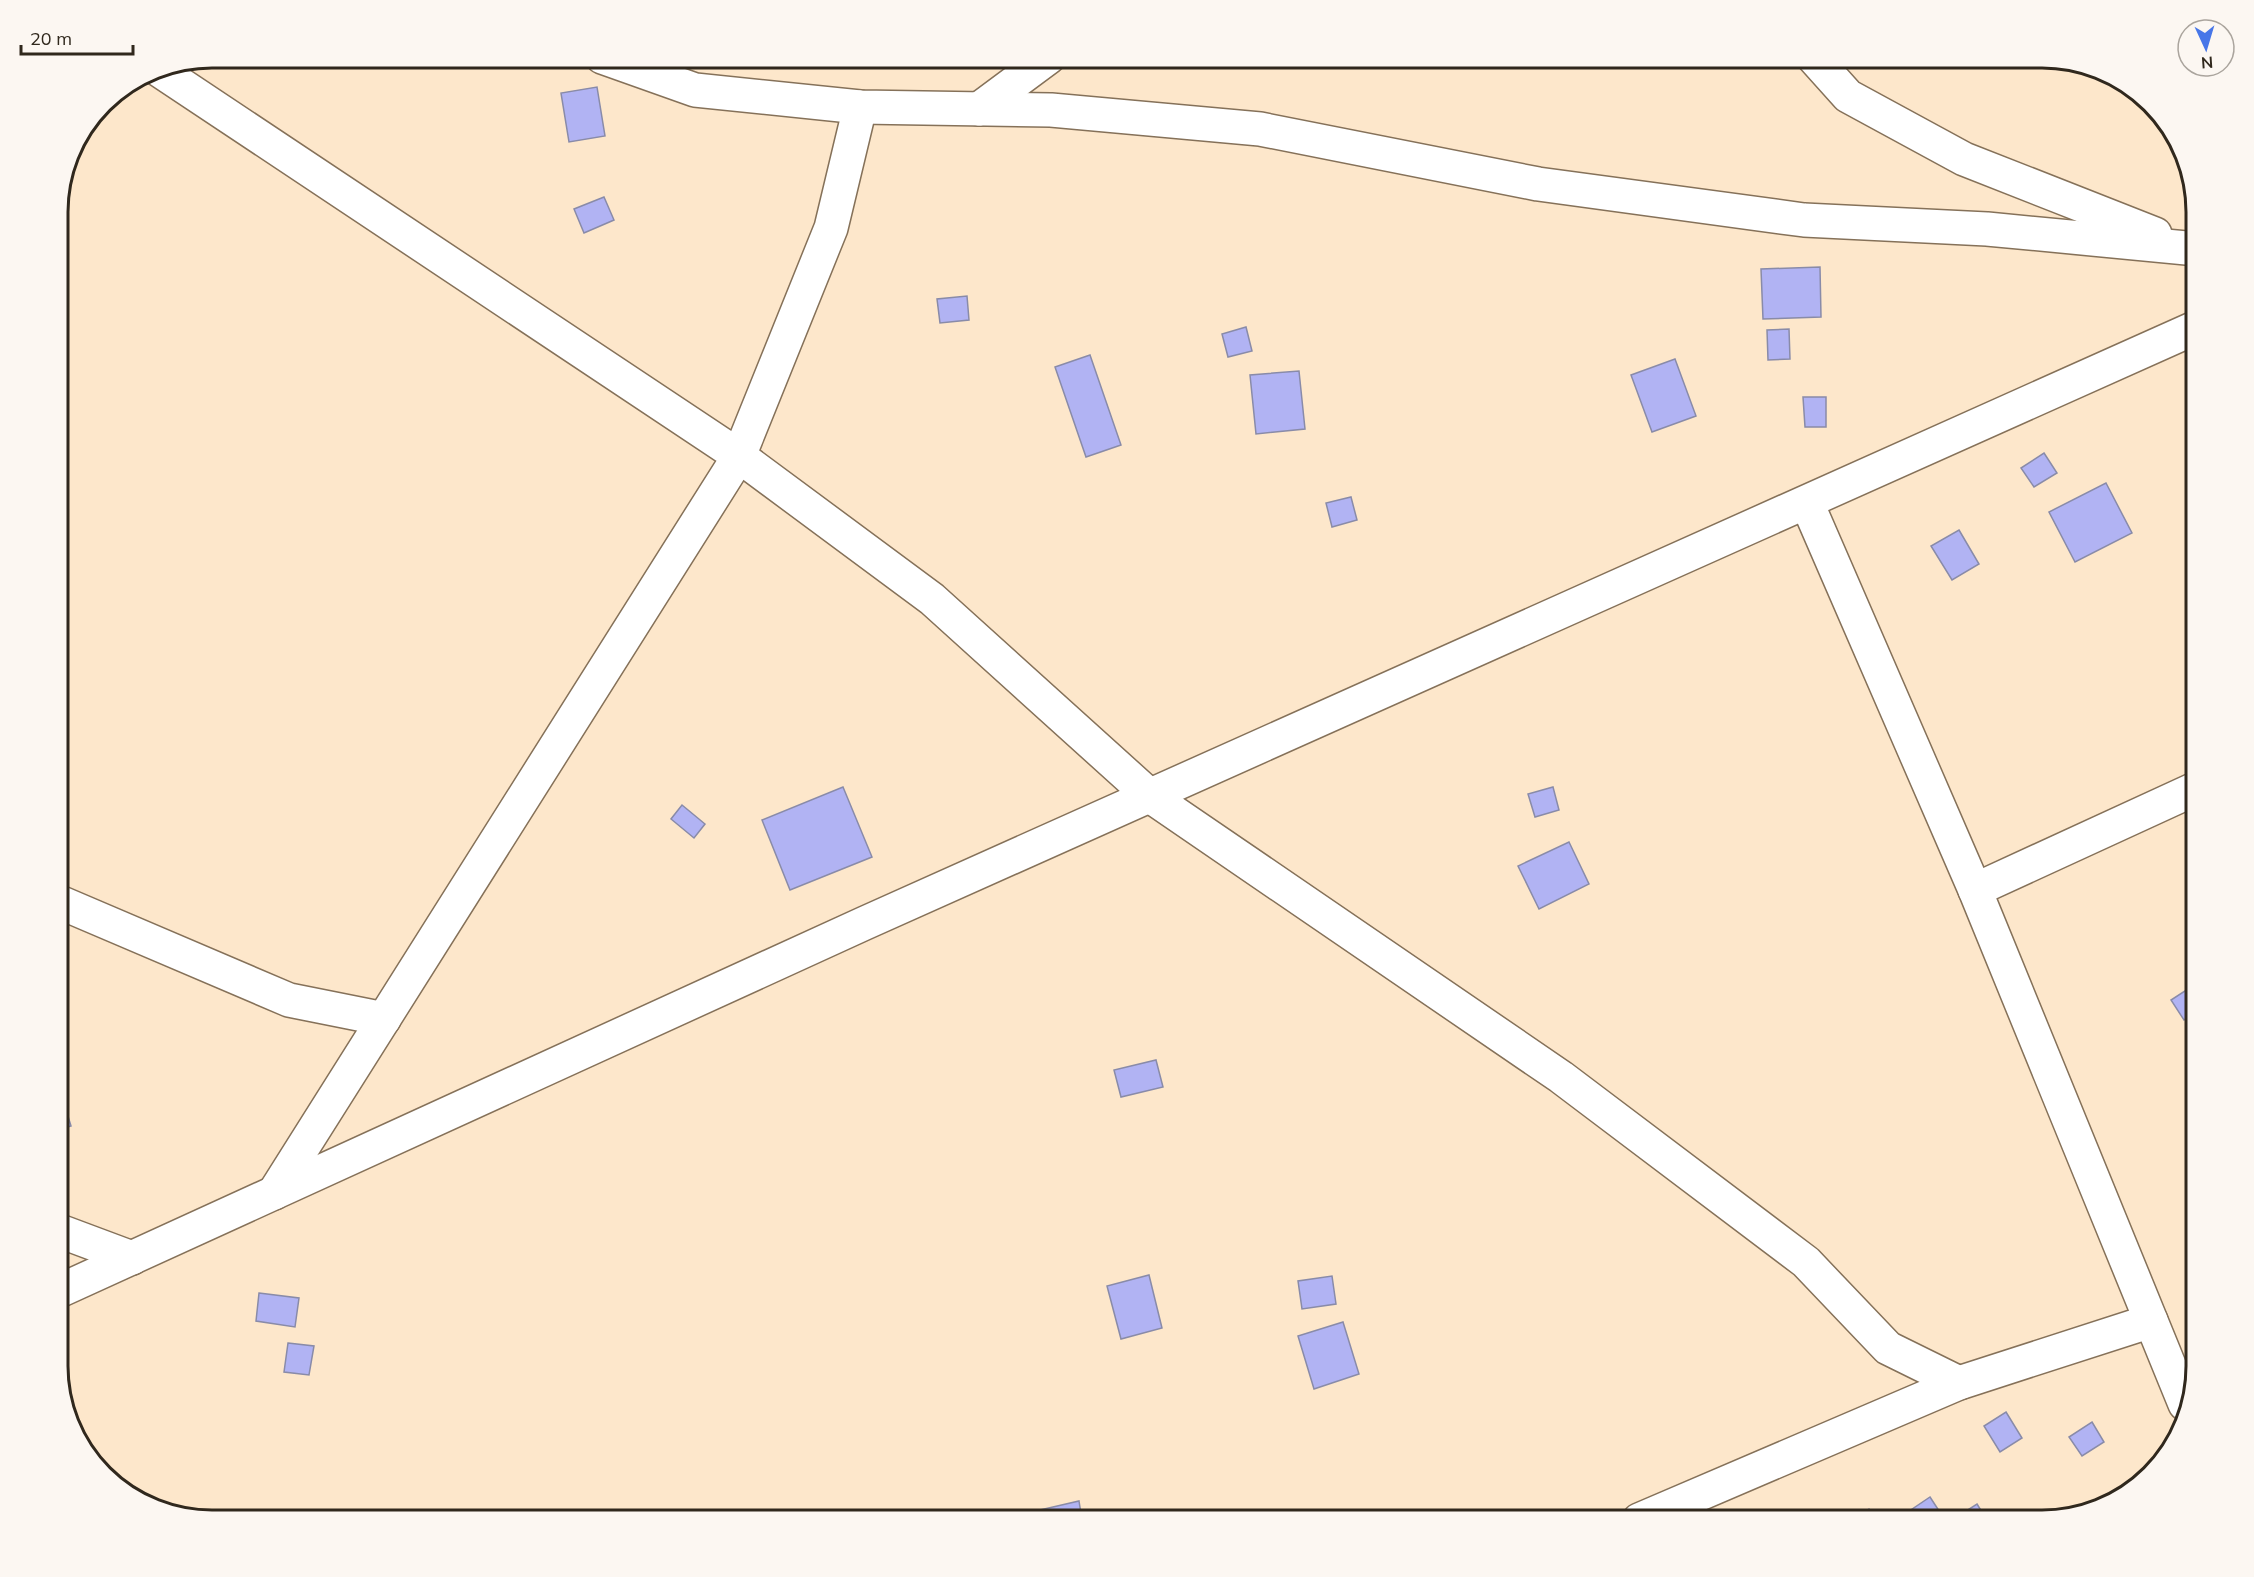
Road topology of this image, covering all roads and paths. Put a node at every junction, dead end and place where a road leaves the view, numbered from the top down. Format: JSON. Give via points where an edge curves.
{"nodes":[{"id":1,"x":633,"y":68,"type":"edge"},
{"id":2,"x":1034,"y":68,"type":"edge"},
{"id":3,"x":1823,"y":68,"type":"edge"},
{"id":4,"x":166,"y":75,"type":"edge"},
{"id":5,"x":860,"y":107,"type":"junction"},
{"id":6,"x":979,"y":109,"type":"junction"},
{"id":7,"x":2186,"y":245,"type":"edge"},
{"id":8,"x":2186,"y":247,"type":"edge"},
{"id":9,"x":2186,"y":332,"type":"edge"},
{"id":10,"x":739,"y":456,"type":"junction"},
{"id":11,"x":1808,"y":503,"type":"junction"},
{"id":12,"x":2186,"y":793,"type":"edge"},
{"id":13,"x":1150,"y":796,"type":"junction"},
{"id":14,"x":1975,"y":891,"type":"junction"},
{"id":15,"x":68,"y":906,"type":"edge"},
{"id":16,"x":384,"y":1019,"type":"junction"},
{"id":17,"x":274,"y":1193,"type":"junction"},
{"id":18,"x":68,"y":1234,"type":"edge"},
{"id":19,"x":132,"y":1258,"type":"junction"},
{"id":20,"x":68,"y":1287,"type":"edge"},
{"id":21,"x":2151,"y":1321,"type":"junction"},
{"id":22,"x":1959,"y":1383,"type":"junction"},
{"id":23,"x":2183,"y":1398,"type":"edge"},
{"id":24,"x":1662,"y":1510,"type":"edge"}],
"edges":[{"from":1,"to":5,"type":"street","via":[[695,90]]},
{"from":2,"to":6,"type":"street"},
{"from":3,"to":7,"type":"street","via":[[1848,96],[1964,159]]},
{"from":4,"to":10,"type":"street"},
{"from":5,"to":6,"type":"street"},
{"from":5,"to":10,"type":"street","via":[[831,228]]},
{"from":6,"to":8,"type":"street","via":[[1051,110],[1260,129],[1538,184],[1804,220],[1987,229]]},
{"from":9,"to":11,"type":"street"},
{"from":10,"to":13,"type":"street","via":[[933,599]]},
{"from":10,"to":16,"type":"street"},
{"from":11,"to":13,"type":"street"},
{"from":11,"to":14,"type":"street"},
{"from":12,"to":14,"type":"street"},
{"from":13,"to":17,"type":"street"},
{"from":13,"to":22,"type":"street","via":[[1561,1077],[1806,1262],[1888,1348]]},
{"from":14,"to":21,"type":"street"},
{"from":15,"to":16,"type":"street","via":[[289,1000]]},
{"from":16,"to":17,"type":"street"},
{"from":17,"to":19,"type":"street"},
{"from":18,"to":19,"type":"street"},
{"from":19,"to":20,"type":"street"},
{"from":21,"to":22,"type":"street"},
{"from":21,"to":23,"type":"street"},
{"from":22,"to":24,"type":"street"}]}
